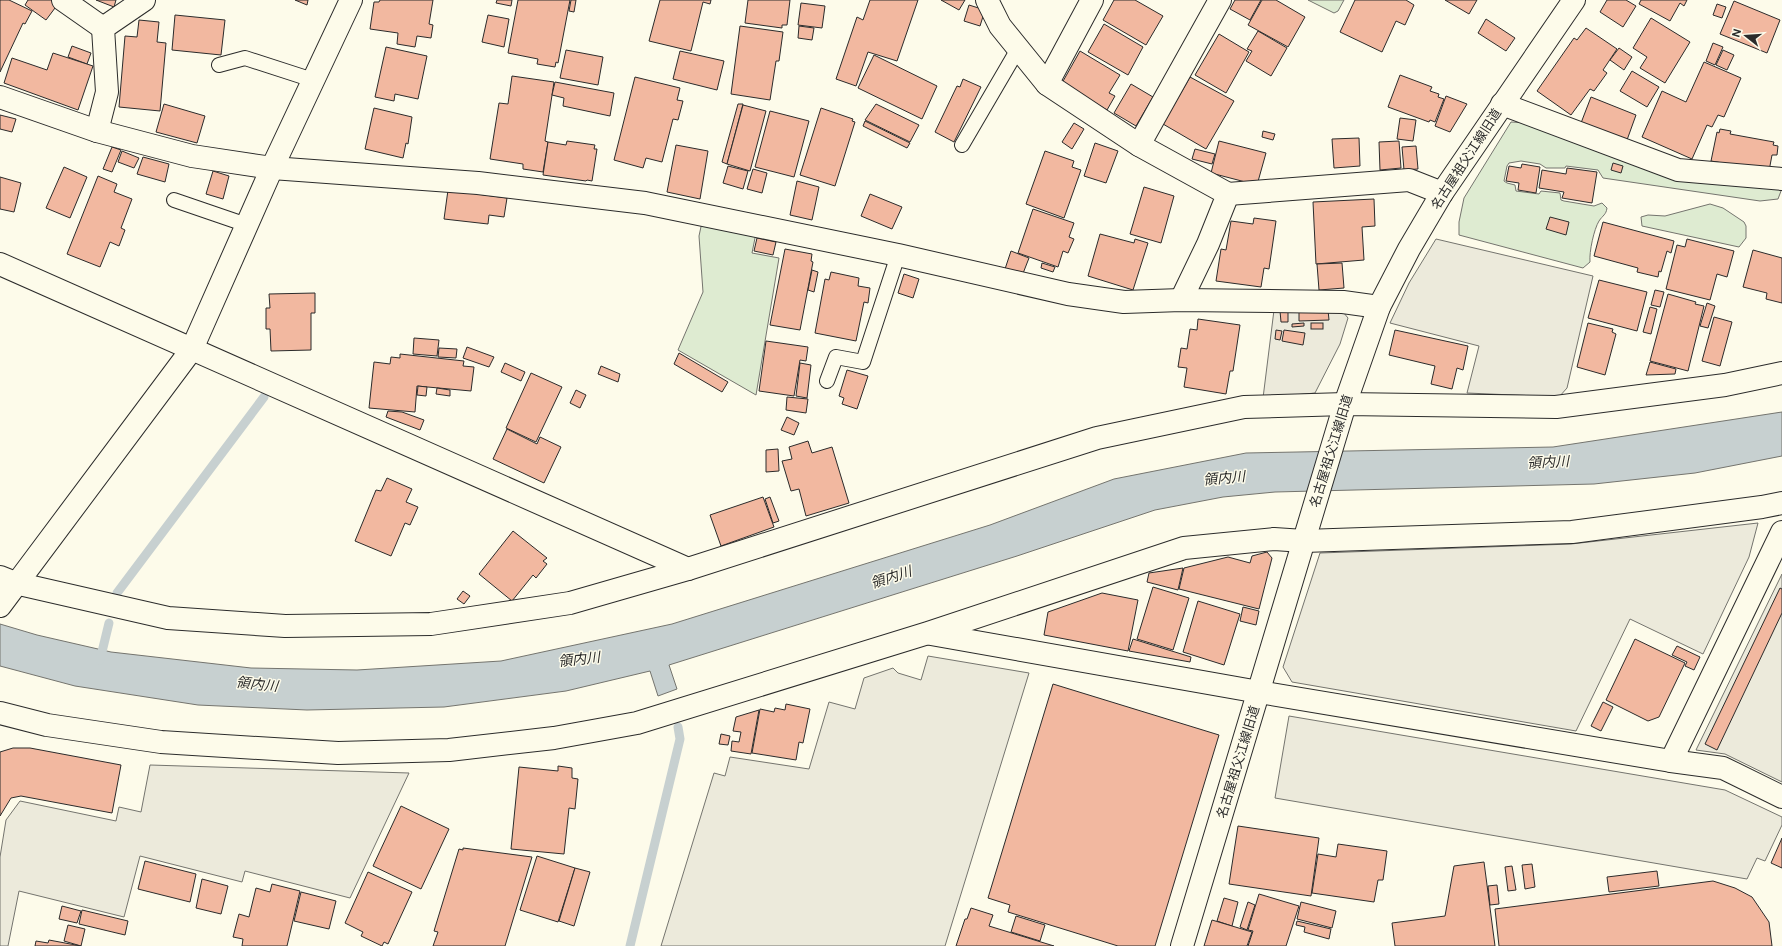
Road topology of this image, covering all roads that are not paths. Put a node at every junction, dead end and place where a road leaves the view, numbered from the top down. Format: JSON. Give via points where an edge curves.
{"nodes":[{"id":1,"x":63,"y":0,"type":"edge"},
{"id":2,"x":144,"y":0,"type":"edge"},
{"id":3,"x":351,"y":0,"type":"edge"},
{"id":4,"x":987,"y":0,"type":"edge"},
{"id":5,"x":1092,"y":0,"type":"edge"},
{"id":6,"x":1220,"y":0,"type":"edge"},
{"id":7,"x":1574,"y":0,"type":"edge"},
{"id":8,"x":103,"y":28,"type":"junction"},
{"id":9,"x":1018,"y":49,"type":"junction"},
{"id":10,"x":220,"y":65,"type":"dead end"},
{"id":11,"x":314,"y":80,"type":"junction"},
{"id":12,"x":1047,"y":84,"type":"junction"},
{"id":13,"x":0,"y":97,"type":"edge"},
{"id":14,"x":1502,"y":104,"type":"junction"},
{"id":15,"x":97,"y":132,"type":"junction"},
{"id":16,"x":962,"y":145,"type":"dead end"},
{"id":17,"x":1139,"y":145,"type":"junction"},
{"id":18,"x":272,"y":168,"type":"junction"},
{"id":19,"x":1782,"y":179,"type":"edge"},
{"id":20,"x":1442,"y":193,"type":"junction"},
{"id":21,"x":1228,"y":194,"type":"junction"},
{"id":22,"x":174,"y":200,"type":"dead end"},
{"id":23,"x":247,"y":225,"type":"junction"},
{"id":24,"x":898,"y":255,"type":"junction"},
{"id":25,"x":0,"y":264,"type":"edge"},
{"id":26,"x":1180,"y":300,"type":"junction"},
{"id":27,"x":1378,"y":307,"type":"junction"},
{"id":28,"x":192,"y":349,"type":"junction"},
{"id":29,"x":1782,"y":373,"type":"edge"},
{"id":30,"x":827,"y":381,"type":"dead end"},
{"id":31,"x":1342,"y":413,"type":"junction"},
{"id":32,"x":1772,"y":505,"type":"edge"},
{"id":33,"x":1782,"y":517,"type":"edge"},
{"id":34,"x":1782,"y":532,"type":"edge"},
{"id":35,"x":1305,"y":537,"type":"junction"},
{"id":36,"x":688,"y":569,"type":"junction"},
{"id":37,"x":6,"y":590,"type":"edge"},
{"id":38,"x":928,"y":634,"type":"junction"},
{"id":39,"x":1259,"y":692,"type":"junction"},
{"id":40,"x":0,"y":713,"type":"edge"},
{"id":41,"x":1671,"y":761,"type":"junction"},
{"id":42,"x":1782,"y":797,"type":"edge"},
{"id":43,"x":1182,"y":946,"type":"edge"}],
"edges":[{"from":1,"to":8,"type":"street"},
{"from":2,"to":8,"type":"street"},
{"from":3,"to":11,"type":"street"},
{"from":4,"to":9,"type":"street","via":[[1000,26]]},
{"from":5,"to":12,"type":"street"},
{"from":6,"to":17,"type":"street"},
{"from":7,"to":14,"type":"street","name":"名古屋祖父江線旧道"},
{"from":8,"to":15,"type":"street","via":[[107,92]]},
{"from":9,"to":12,"type":"street"},
{"from":9,"to":16,"type":"lane"},
{"from":10,"to":11,"type":"lane","via":[[245,58]]},
{"from":11,"to":18,"type":"street"},
{"from":12,"to":17,"type":"street"},
{"from":13,"to":15,"type":"street"},
{"from":14,"to":19,"type":"street","via":[[1678,170]]},
{"from":14,"to":20,"type":"street","name":"名古屋祖父江線旧道"},
{"from":15,"to":18,"type":"street","via":[[192,156]]},
{"from":17,"to":21,"type":"street"},
{"from":18,"to":23,"type":"street"},
{"from":18,"to":24,"type":"street","via":[[478,183],[645,203]]},
{"from":20,"to":21,"type":"street","via":[[1409,180]]},
{"from":20,"to":27,"type":"street","name":"名古屋祖父江線旧道"},
{"from":21,"to":26,"type":"street","via":[[1208,244]]},
{"from":22,"to":23,"type":"lane"},
{"from":23,"to":28,"type":"street"},
{"from":24,"to":26,"type":"street","via":[[1068,294],[1124,302]]},
{"from":24,"to":30,"type":"lane","via":[[863,362],[836,357]]},
{"from":25,"to":28,"type":"street"},
{"from":26,"to":27,"type":"street","via":[[1343,302]]},
{"from":27,"to":31,"type":"street","name":"名古屋祖父江線旧道"},
{"from":28,"to":36,"type":"street"},
{"from":28,"to":37,"type":"street"},
{"from":29,"to":31,"type":"street","via":[[1725,385],[1556,407]]},
{"from":31,"to":35,"type":"street","name":"名古屋祖父江線旧道"},
{"from":31,"to":36,"type":"street","via":[[1244,407],[1097,438]]},
{"from":32,"to":33,"type":"street"},
{"from":32,"to":35,"type":"street","via":[[1572,532]]},
{"from":34,"to":41,"type":"street"},
{"from":35,"to":38,"type":"street","via":[[1184,548]]},
{"from":35,"to":39,"type":"street","name":"名古屋祖父江線旧道"},
{"from":36,"to":37,"type":"street","via":[[570,603],[423,624],[285,626],[168,618]]},
{"from":38,"to":39,"type":"street"},
{"from":38,"to":40,"type":"street","via":[[637,723],[554,738],[449,750],[338,753],[161,742],[47,725]]},
{"from":39,"to":41,"type":"street"},
{"from":39,"to":43,"type":"street","name":"名古屋祖父江線旧道"},
{"from":41,"to":42,"type":"street","via":[[1723,768]]}]}
